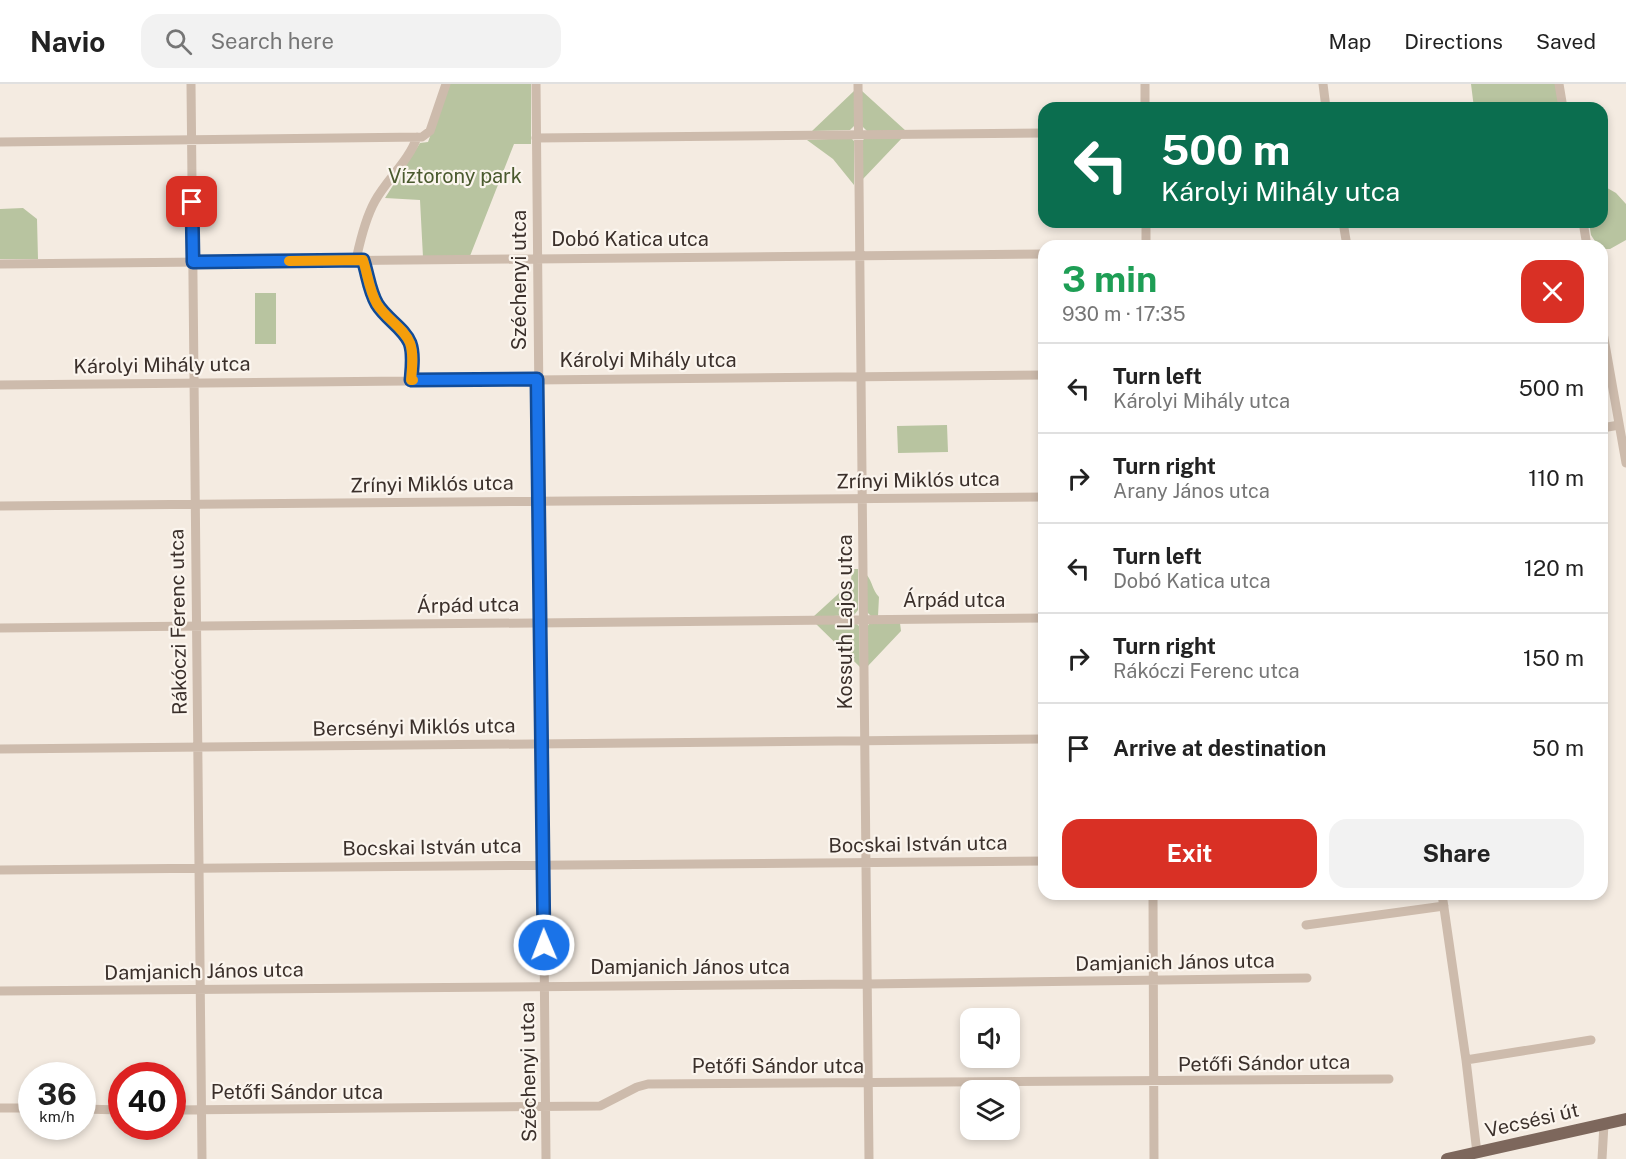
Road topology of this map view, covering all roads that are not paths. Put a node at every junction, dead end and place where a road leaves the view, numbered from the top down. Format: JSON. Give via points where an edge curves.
{"nodes":[{"id":1,"x":191,"y":84,"type":"edge"},
{"id":2,"x":446,"y":84,"type":"edge"},
{"id":3,"x":536,"y":84,"type":"edge"},
{"id":4,"x":858,"y":84,"type":"edge"},
{"id":5,"x":1145,"y":84,"type":"edge"},
{"id":6,"x":1323,"y":84,"type":"edge"},
{"id":7,"x":1559,"y":84,"type":"edge"},
{"id":8,"x":1145,"y":102,"type":"edge"},
{"id":9,"x":1325,"y":102,"type":"edge"},
{"id":10,"x":1562,"y":102,"type":"edge"},
{"id":11,"x":1038,"y":133,"type":"edge"},
{"id":12,"x":858,"y":135,"type":"junction"},
{"id":13,"x":421,"y":136,"type":"junction"},
{"id":14,"x":536,"y":138,"type":"junction"},
{"id":15,"x":191,"y":141,"type":"junction"},
{"id":16,"x":0,"y":142,"type":"edge"},
{"id":17,"x":1038,"y":254,"type":"edge"},
{"id":18,"x":859,"y":256,"type":"junction"},
{"id":19,"x":536,"y":258,"type":"junction"},
{"id":20,"x":359,"y":260,"type":"junction"},
{"id":21,"x":193,"y":262,"type":"junction"},
{"id":22,"x":0,"y":264,"type":"edge"},
{"id":23,"x":1608,"y":362,"type":"edge"},
{"id":24,"x":1038,"y":375,"type":"edge"},
{"id":25,"x":860,"y":377,"type":"junction"},
{"id":26,"x":537,"y":379,"type":"junction"},
{"id":27,"x":411,"y":380,"type":"junction"},
{"id":28,"x":193,"y":383,"type":"junction"},
{"id":29,"x":0,"y":385,"type":"edge"},
{"id":30,"x":1619,"y":425,"type":"junction"},
{"id":31,"x":1608,"y":427,"type":"edge"},
{"id":32,"x":1626,"y":463,"type":"edge"},
{"id":33,"x":1038,"y":497,"type":"edge"},
{"id":34,"x":862,"y":499,"type":"junction"},
{"id":35,"x":540,"y":500,"type":"junction"},
{"id":36,"x":195,"y":504,"type":"junction"},
{"id":37,"x":0,"y":506,"type":"edge"},
{"id":38,"x":1038,"y":618,"type":"edge"},
{"id":39,"x":862,"y":619,"type":"junction"},
{"id":40,"x":541,"y":622,"type":"junction"},
{"id":41,"x":196,"y":626,"type":"junction"},
{"id":42,"x":0,"y":628,"type":"edge"},
{"id":43,"x":1038,"y":739,"type":"edge"},
{"id":44,"x":864,"y":741,"type":"junction"},
{"id":45,"x":543,"y":744,"type":"junction"},
{"id":46,"x":198,"y":747,"type":"junction"},
{"id":47,"x":0,"y":749,"type":"edge"},
{"id":48,"x":1038,"y":861,"type":"edge"},
{"id":49,"x":865,"y":863,"type":"junction"},
{"id":50,"x":544,"y":864,"type":"junction"},
{"id":51,"x":199,"y":868,"type":"junction"},
{"id":52,"x":0,"y":870,"type":"edge"},
{"id":53,"x":1153,"y":900,"type":"edge"},
{"id":54,"x":1443,"y":900,"type":"edge"},
{"id":55,"x":1444,"y":906,"type":"junction"},
{"id":56,"x":1306,"y":925,"type":"dead end"},
{"id":57,"x":1307,"y":978,"type":"dead end"},
{"id":58,"x":1153,"y":981,"type":"junction"},
{"id":59,"x":867,"y":984,"type":"junction"},
{"id":60,"x":545,"y":986,"type":"junction"},
{"id":61,"x":200,"y":989,"type":"junction"},
{"id":62,"x":0,"y":991,"type":"edge"},
{"id":63,"x":1591,"y":1040,"type":"dead end"},
{"id":64,"x":1466,"y":1060,"type":"junction"},
{"id":65,"x":1389,"y":1079,"type":"dead end"},
{"id":66,"x":1155,"y":1082,"type":"junction"},
{"id":67,"x":868,"y":1083,"type":"junction"},
{"id":68,"x":0,"y":1108,"type":"edge"},
{"id":69,"x":18,"y":1108,"type":"edge"},
{"id":70,"x":546,"y":1108,"type":"junction"},
{"id":71,"x":186,"y":1110,"type":"edge"},
{"id":72,"x":202,"y":1111,"type":"junction"},
{"id":73,"x":1626,"y":1119,"type":"edge"},
{"id":74,"x":1604,"y":1124,"type":"junction"},
{"id":75,"x":1477,"y":1153,"type":"junction"},
{"id":76,"x":202,"y":1159,"type":"edge"},
{"id":77,"x":546,"y":1159,"type":"edge"},
{"id":78,"x":869,"y":1159,"type":"edge"},
{"id":79,"x":1154,"y":1159,"type":"edge"},
{"id":80,"x":1452,"y":1159,"type":"edge"},
{"id":81,"x":1602,"y":1159,"type":"edge"}],
"edges":[{"from":1,"to":15,"type":"street","name":"Rákóczi Ferenc utca"},
{"from":2,"to":13,"type":"street","via":[[430,130]]},
{"from":3,"to":14,"type":"street","name":"Széchenyi utca"},
{"from":4,"to":12,"type":"street","name":"Kossuth Lajos utca"},
{"from":5,"to":8,"type":"street"},
{"from":6,"to":9,"type":"street"},
{"from":7,"to":10,"type":"street"},
{"from":11,"to":12,"type":"street"},
{"from":12,"to":14,"type":"street"},
{"from":12,"to":18,"type":"street","name":"Kossuth Lajos utca"},
{"from":13,"to":15,"type":"street"},
{"from":13,"to":20,"type":"street","via":[[374,202],[361,239]]},
{"from":14,"to":19,"type":"street","name":"Széchenyi utca"},
{"from":15,"to":16,"type":"street"},
{"from":15,"to":21,"type":"street","name":"Rákóczi Ferenc utca"},
{"from":17,"to":18,"type":"street","name":"Dobó Katica utca"},
{"from":18,"to":19,"type":"street","name":"Dobó Katica utca"},
{"from":18,"to":25,"type":"street","name":"Kossuth Lajos utca"},
{"from":19,"to":20,"type":"street","name":"Dobó Katica utca"},
{"from":19,"to":26,"type":"street","name":"Széchenyi utca"},
{"from":20,"to":21,"type":"street","name":"Dobó Katica utca"},
{"from":20,"to":27,"type":"street","via":[[376,303],[410,344]]},
{"from":21,"to":22,"type":"street","name":"Dobó Katica utca"},
{"from":21,"to":28,"type":"street","name":"Rákóczi Ferenc utca"},
{"from":23,"to":30,"type":"street"},
{"from":24,"to":25,"type":"street","name":"Károlyi Mihály utca"},
{"from":25,"to":26,"type":"street","name":"Károlyi Mihály utca"},
{"from":25,"to":34,"type":"street","name":"Kossuth Lajos utca"},
{"from":26,"to":27,"type":"street","name":"Károlyi Mihály utca"},
{"from":26,"to":35,"type":"street","name":"Széchenyi utca"},
{"from":27,"to":28,"type":"street","name":"Károlyi Mihály utca"},
{"from":28,"to":29,"type":"street","name":"Károlyi Mihály utca"},
{"from":28,"to":36,"type":"street","name":"Rákóczi Ferenc utca"},
{"from":30,"to":31,"type":"street"},
{"from":30,"to":32,"type":"street"},
{"from":33,"to":34,"type":"street","name":"Zrínyi Miklós utca"},
{"from":34,"to":35,"type":"street","name":"Zrínyi Miklós utca"},
{"from":34,"to":39,"type":"street","name":"Kossuth Lajos utca"},
{"from":35,"to":36,"type":"street","name":"Zrínyi Miklós utca"},
{"from":35,"to":40,"type":"street","name":"Széchenyi utca"},
{"from":36,"to":37,"type":"street","name":"Zrínyi Miklós utca"},
{"from":36,"to":41,"type":"street","name":"Rákóczi Ferenc utca"},
{"from":38,"to":39,"type":"street","name":"Árpád utca"},
{"from":39,"to":40,"type":"street","name":"Árpád utca"},
{"from":39,"to":44,"type":"street","name":"Kossuth Lajos utca"},
{"from":40,"to":41,"type":"street","name":"Árpád utca"},
{"from":40,"to":45,"type":"street","name":"Széchenyi utca"},
{"from":41,"to":42,"type":"street","name":"Árpád utca"},
{"from":41,"to":46,"type":"street","name":"Rákóczi Ferenc utca"},
{"from":43,"to":44,"type":"street","name":"Bercsényi Miklós utca"},
{"from":44,"to":45,"type":"street","name":"Bercsényi Miklós utca"},
{"from":44,"to":49,"type":"street","name":"Kossuth Lajos utca"},
{"from":45,"to":46,"type":"street","name":"Bercsényi Miklós utca"},
{"from":45,"to":50,"type":"street","name":"Széchenyi utca"},
{"from":46,"to":47,"type":"street","name":"Bercsényi Miklós utca"},
{"from":46,"to":51,"type":"street","name":"Rákóczi Ferenc utca"},
{"from":48,"to":49,"type":"street","name":"Bocskai István utca"},
{"from":49,"to":50,"type":"street","name":"Bocskai István utca"},
{"from":49,"to":59,"type":"street","name":"Kossuth Lajos utca"},
{"from":50,"to":51,"type":"street","name":"Bocskai István utca"},
{"from":50,"to":60,"type":"street","name":"Széchenyi utca"},
{"from":51,"to":52,"type":"street","name":"Bocskai István utca"},
{"from":51,"to":61,"type":"street","name":"Rákóczi Ferenc utca"},
{"from":53,"to":58,"type":"street"},
{"from":54,"to":55,"type":"street"},
{"from":55,"to":56,"type":"street"},
{"from":55,"to":64,"type":"street"},
{"from":57,"to":58,"type":"street","name":"Damjanich János utca"},
{"from":58,"to":59,"type":"street","name":"Damjanich János utca"},
{"from":58,"to":66,"type":"street"},
{"from":59,"to":60,"type":"street","name":"Damjanich János utca"},
{"from":59,"to":67,"type":"street","name":"Kossuth Lajos utca"},
{"from":60,"to":61,"type":"street","name":"Damjanich János utca"},
{"from":60,"to":70,"type":"street","name":"Széchenyi utca"},
{"from":61,"to":62,"type":"street","name":"Damjanich János utca"},
{"from":61,"to":72,"type":"street","name":"Rákóczi Ferenc utca"},
{"from":63,"to":64,"type":"street"},
{"from":64,"to":75,"type":"street"},
{"from":65,"to":66,"type":"street","name":"Petőfi Sándor utca"},
{"from":66,"to":67,"type":"street","name":"Petőfi Sándor utca"},
{"from":66,"to":79,"type":"street"},
{"from":67,"to":70,"type":"street","name":"Petőfi Sándor utca","via":[[648,1084],[600,1106]]},
{"from":67,"to":78,"type":"street","name":"Kossuth Lajos utca"},
{"from":68,"to":69,"type":"street"},
{"from":70,"to":72,"type":"street","name":"Petőfi Sándor utca"},
{"from":70,"to":77,"type":"street","name":"Széchenyi utca"},
{"from":71,"to":72,"type":"street","name":"Petőfi Sándor utca"},
{"from":72,"to":76,"type":"street","name":"Rákóczi Ferenc utca"},
{"from":73,"to":74,"type":"main road","name":"Vecsési út"},
{"from":74,"to":75,"type":"main road","name":"Vecsési út"},
{"from":74,"to":81,"type":"street"},
{"from":75,"to":80,"type":"main road","name":"Vecsési út"}]}
